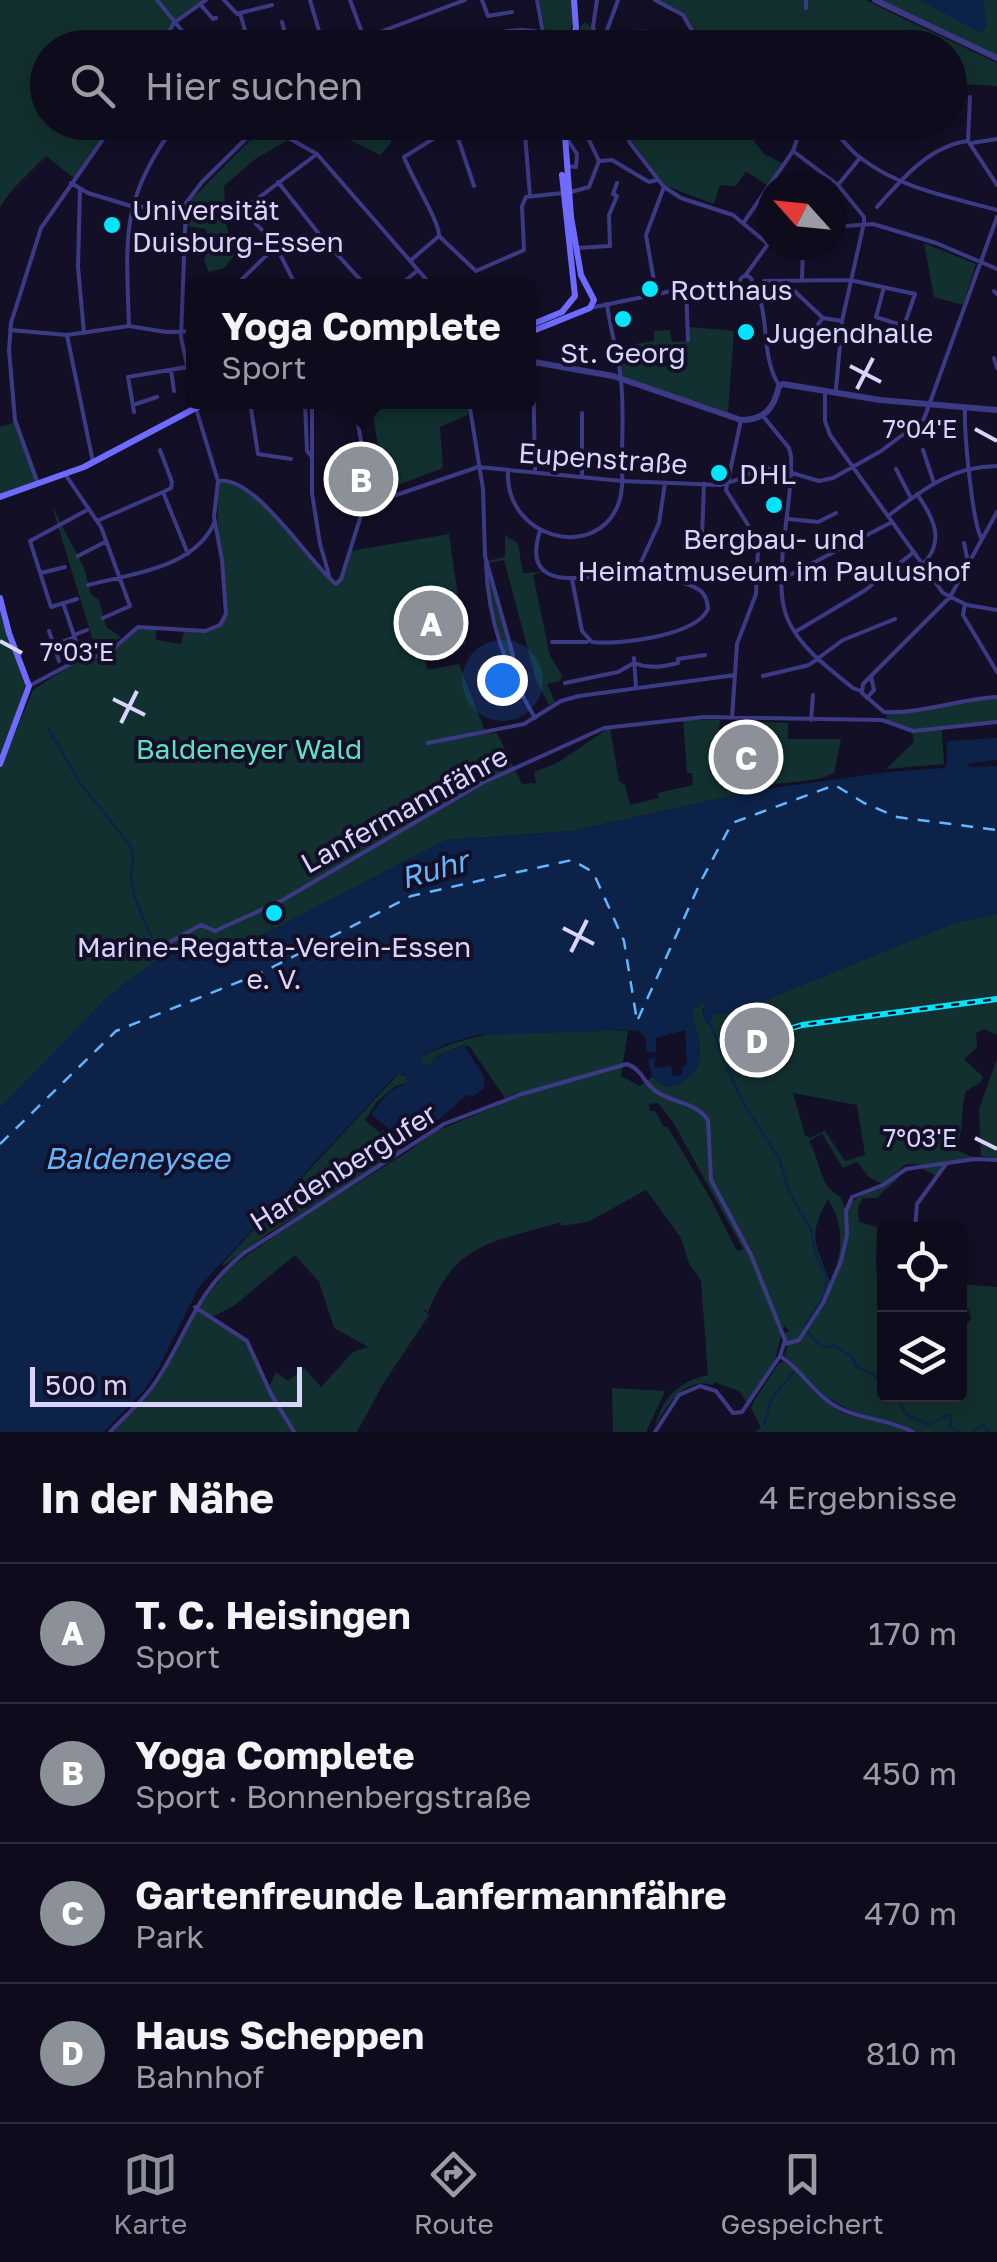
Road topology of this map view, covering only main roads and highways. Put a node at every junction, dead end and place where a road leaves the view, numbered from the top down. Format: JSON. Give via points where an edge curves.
{"nodes":[{"id":1,"x":574,"y":0,"type":"edge"},
{"id":2,"x":574,"y":30,"type":"edge"},
{"id":3,"x":564,"y":140,"type":"edge"},
{"id":4,"x":564,"y":154,"type":"junction"},
{"id":5,"x":565,"y":193,"type":"junction"},
{"id":6,"x":591,"y":294,"type":"junction"},
{"id":7,"x":575,"y":298,"type":"junction"},
{"id":8,"x":587,"y":309,"type":"junction"},
{"id":9,"x":536,"y":325,"type":"edge"},
{"id":10,"x":536,"y":326,"type":"edge"},
{"id":11,"x":186,"y":407,"type":"edge"},
{"id":12,"x":0,"y":496,"type":"edge"},
{"id":13,"x":0,"y":598,"type":"edge"},
{"id":14,"x":0,"y":764,"type":"edge"}],
"edges":[{"from":1,"to":2,"type":"main road"},
{"from":3,"to":4,"type":"main road"},
{"from":4,"to":5,"type":"main road"},
{"from":4,"to":5,"type":"main road"},
{"from":5,"to":6,"type":"main road"},
{"from":5,"to":7,"type":"main road"},
{"from":6,"to":7,"type":"main road","via":[[581,291]]},
{"from":6,"to":8,"type":"main road"},
{"from":7,"to":8,"type":"main road"},
{"from":7,"to":9,"type":"main road"},
{"from":8,"to":10,"type":"main road"},
{"from":11,"to":12,"type":"main road","via":[[93,462]]},
{"from":13,"to":14,"type":"main road","via":[[29,686]]}]}
